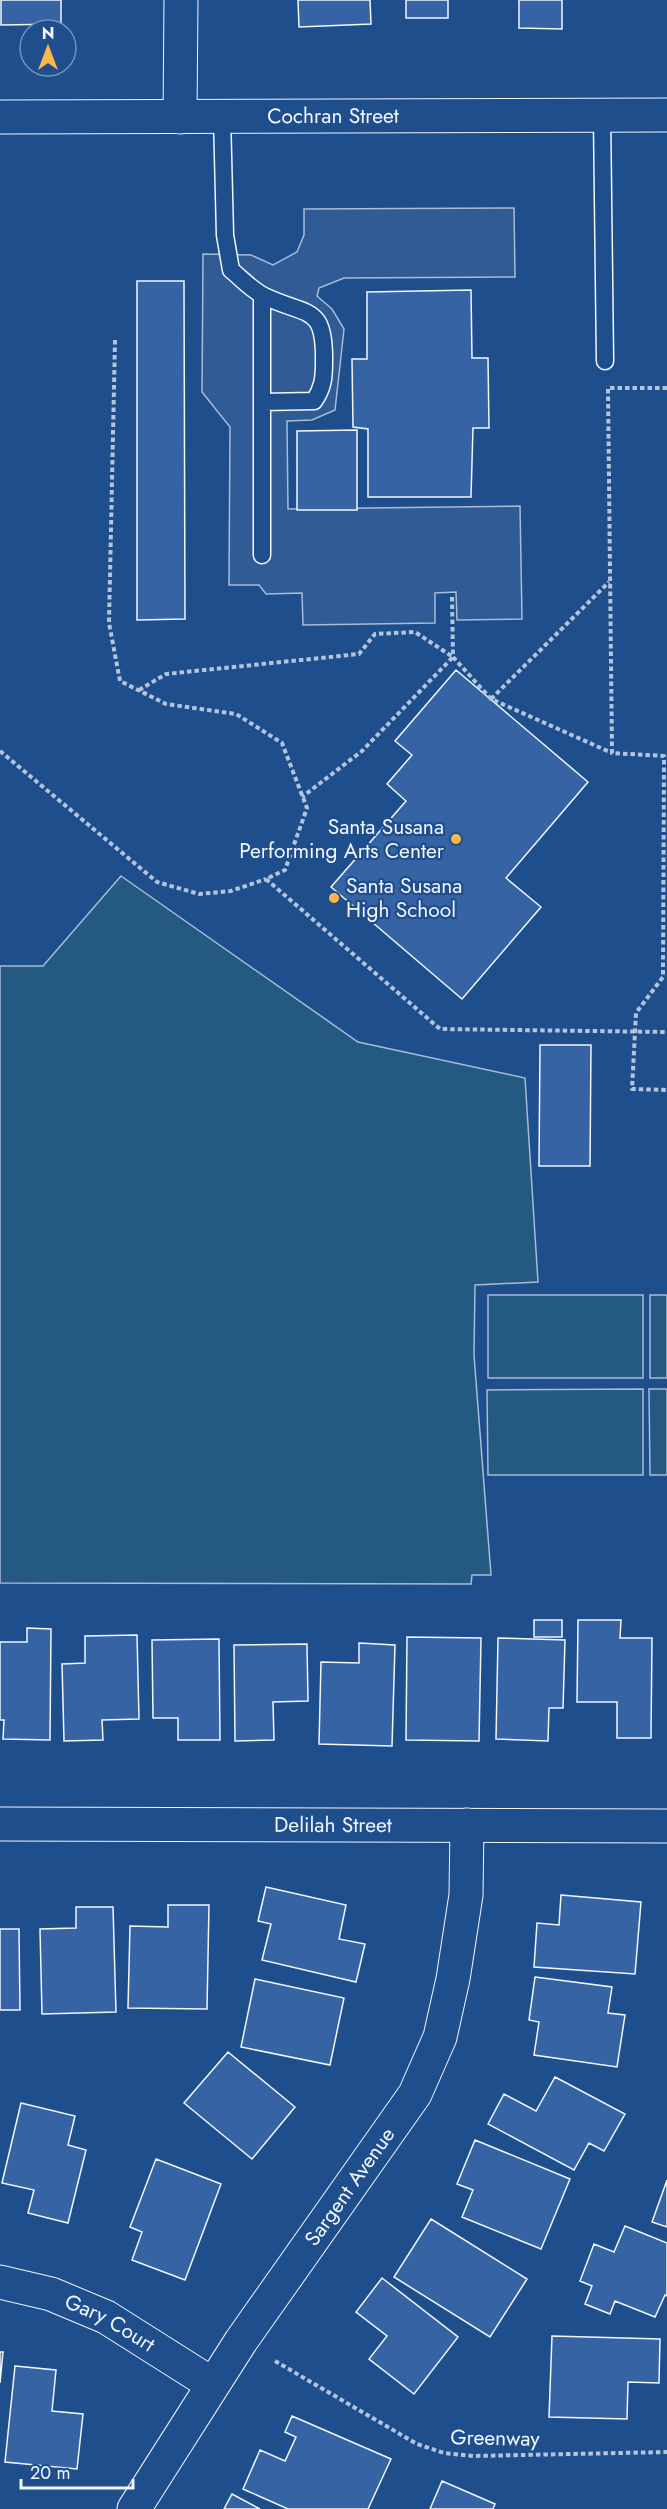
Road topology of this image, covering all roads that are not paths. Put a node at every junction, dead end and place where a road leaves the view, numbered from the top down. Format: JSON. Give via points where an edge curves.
{"nodes":[{"id":1,"x":181,"y":0,"type":"edge"},
{"id":2,"x":602,"y":115,"type":"junction"},
{"id":3,"x":222,"y":116,"type":"junction"},
{"id":4,"x":667,"y":116,"type":"edge"},
{"id":5,"x":0,"y":117,"type":"edge"},
{"id":6,"x":180,"y":117,"type":"junction"},
{"id":7,"x":262,"y":295,"type":"junction"},
{"id":8,"x":605,"y":361,"type":"dead end"},
{"id":9,"x":262,"y":402,"type":"junction"},
{"id":10,"x":262,"y":555,"type":"dead end"},
{"id":11,"x":0,"y":1824,"type":"edge"},
{"id":12,"x":467,"y":1825,"type":"junction"},
{"id":13,"x":667,"y":1827,"type":"edge"},
{"id":14,"x":0,"y":2282,"type":"edge"},
{"id":15,"x":213,"y":2384,"type":"junction"},
{"id":16,"x":134,"y":2509,"type":"edge"}],
"edges":[{"from":1,"to":6,"type":"street"},
{"from":2,"to":3,"type":"street","name":"Cochran Street"},
{"from":2,"to":4,"type":"street","name":"Cochran Street"},
{"from":2,"to":8,"type":"lane"},
{"from":3,"to":6,"type":"street","name":"Cochran Street"},
{"from":3,"to":7,"type":"lane","via":[[224,223],[231,270]]},
{"from":5,"to":6,"type":"street","name":"Cochran Street"},
{"from":7,"to":9,"type":"lane"},
{"from":7,"to":9,"type":"lane","via":[[314,316],[322,327],[324,351],[321,391],[314,401]]},
{"from":9,"to":10,"type":"lane"},
{"from":11,"to":12,"type":"street","name":"Delilah Street"},
{"from":12,"to":13,"type":"street","name":"Delilah Street"},
{"from":12,"to":15,"type":"street","name":"Sargent Avenue","via":[[466,1895],[453,1979],[440,2037],[415,2094]]},
{"from":14,"to":15,"type":"street","name":"Gary Court","via":[[51,2294],[106,2317]]},
{"from":15,"to":16,"type":"street","name":"Sargent Avenue"}]}
